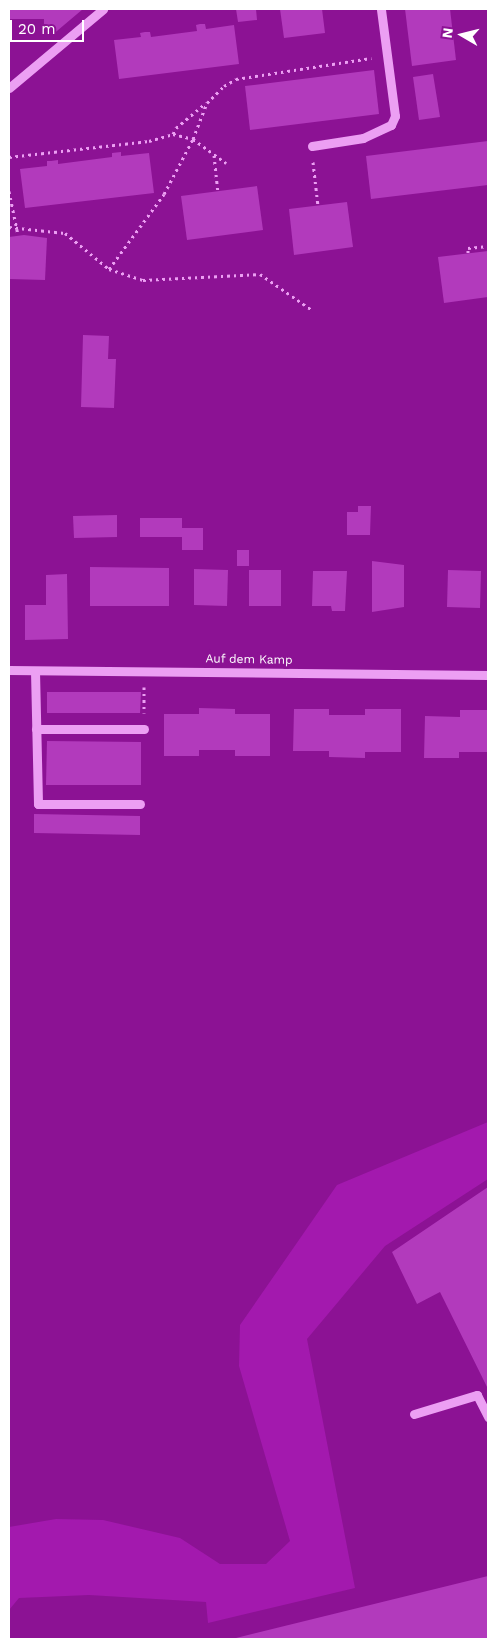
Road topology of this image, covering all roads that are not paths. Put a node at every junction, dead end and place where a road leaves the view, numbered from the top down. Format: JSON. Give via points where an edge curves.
{"nodes":[{"id":1,"x":104,"y":9,"type":"edge"},
{"id":2,"x":381,"y":9,"type":"edge"},
{"id":3,"x":9,"y":88,"type":"edge"},
{"id":4,"x":312,"y":146,"type":"road end"},
{"id":5,"x":9,"y":670,"type":"edge"},
{"id":6,"x":35,"y":671,"type":"junction"},
{"id":7,"x":488,"y":675,"type":"edge"},
{"id":8,"x":36,"y":728,"type":"junction"},
{"id":9,"x":144,"y":729,"type":"road end"},
{"id":10,"x":140,"y":804,"type":"dead end"},
{"id":11,"x":414,"y":1414,"type":"dead end"},
{"id":12,"x":488,"y":1417,"type":"edge"}],
"edges":[{"from":1,"to":3,"type":"street"},
{"from":2,"to":4,"type":"street","via":[[395,116],[391,125],[363,138]]},
{"from":5,"to":6,"type":"street","name":"Auf dem Kamp"},
{"from":6,"to":7,"type":"street","name":"Auf dem Kamp"},
{"from":6,"to":8,"type":"street"},
{"from":8,"to":9,"type":"street"},
{"from":8,"to":10,"type":"street","via":[[38,804]]},
{"from":11,"to":12,"type":"street","via":[[477,1395]]}]}
